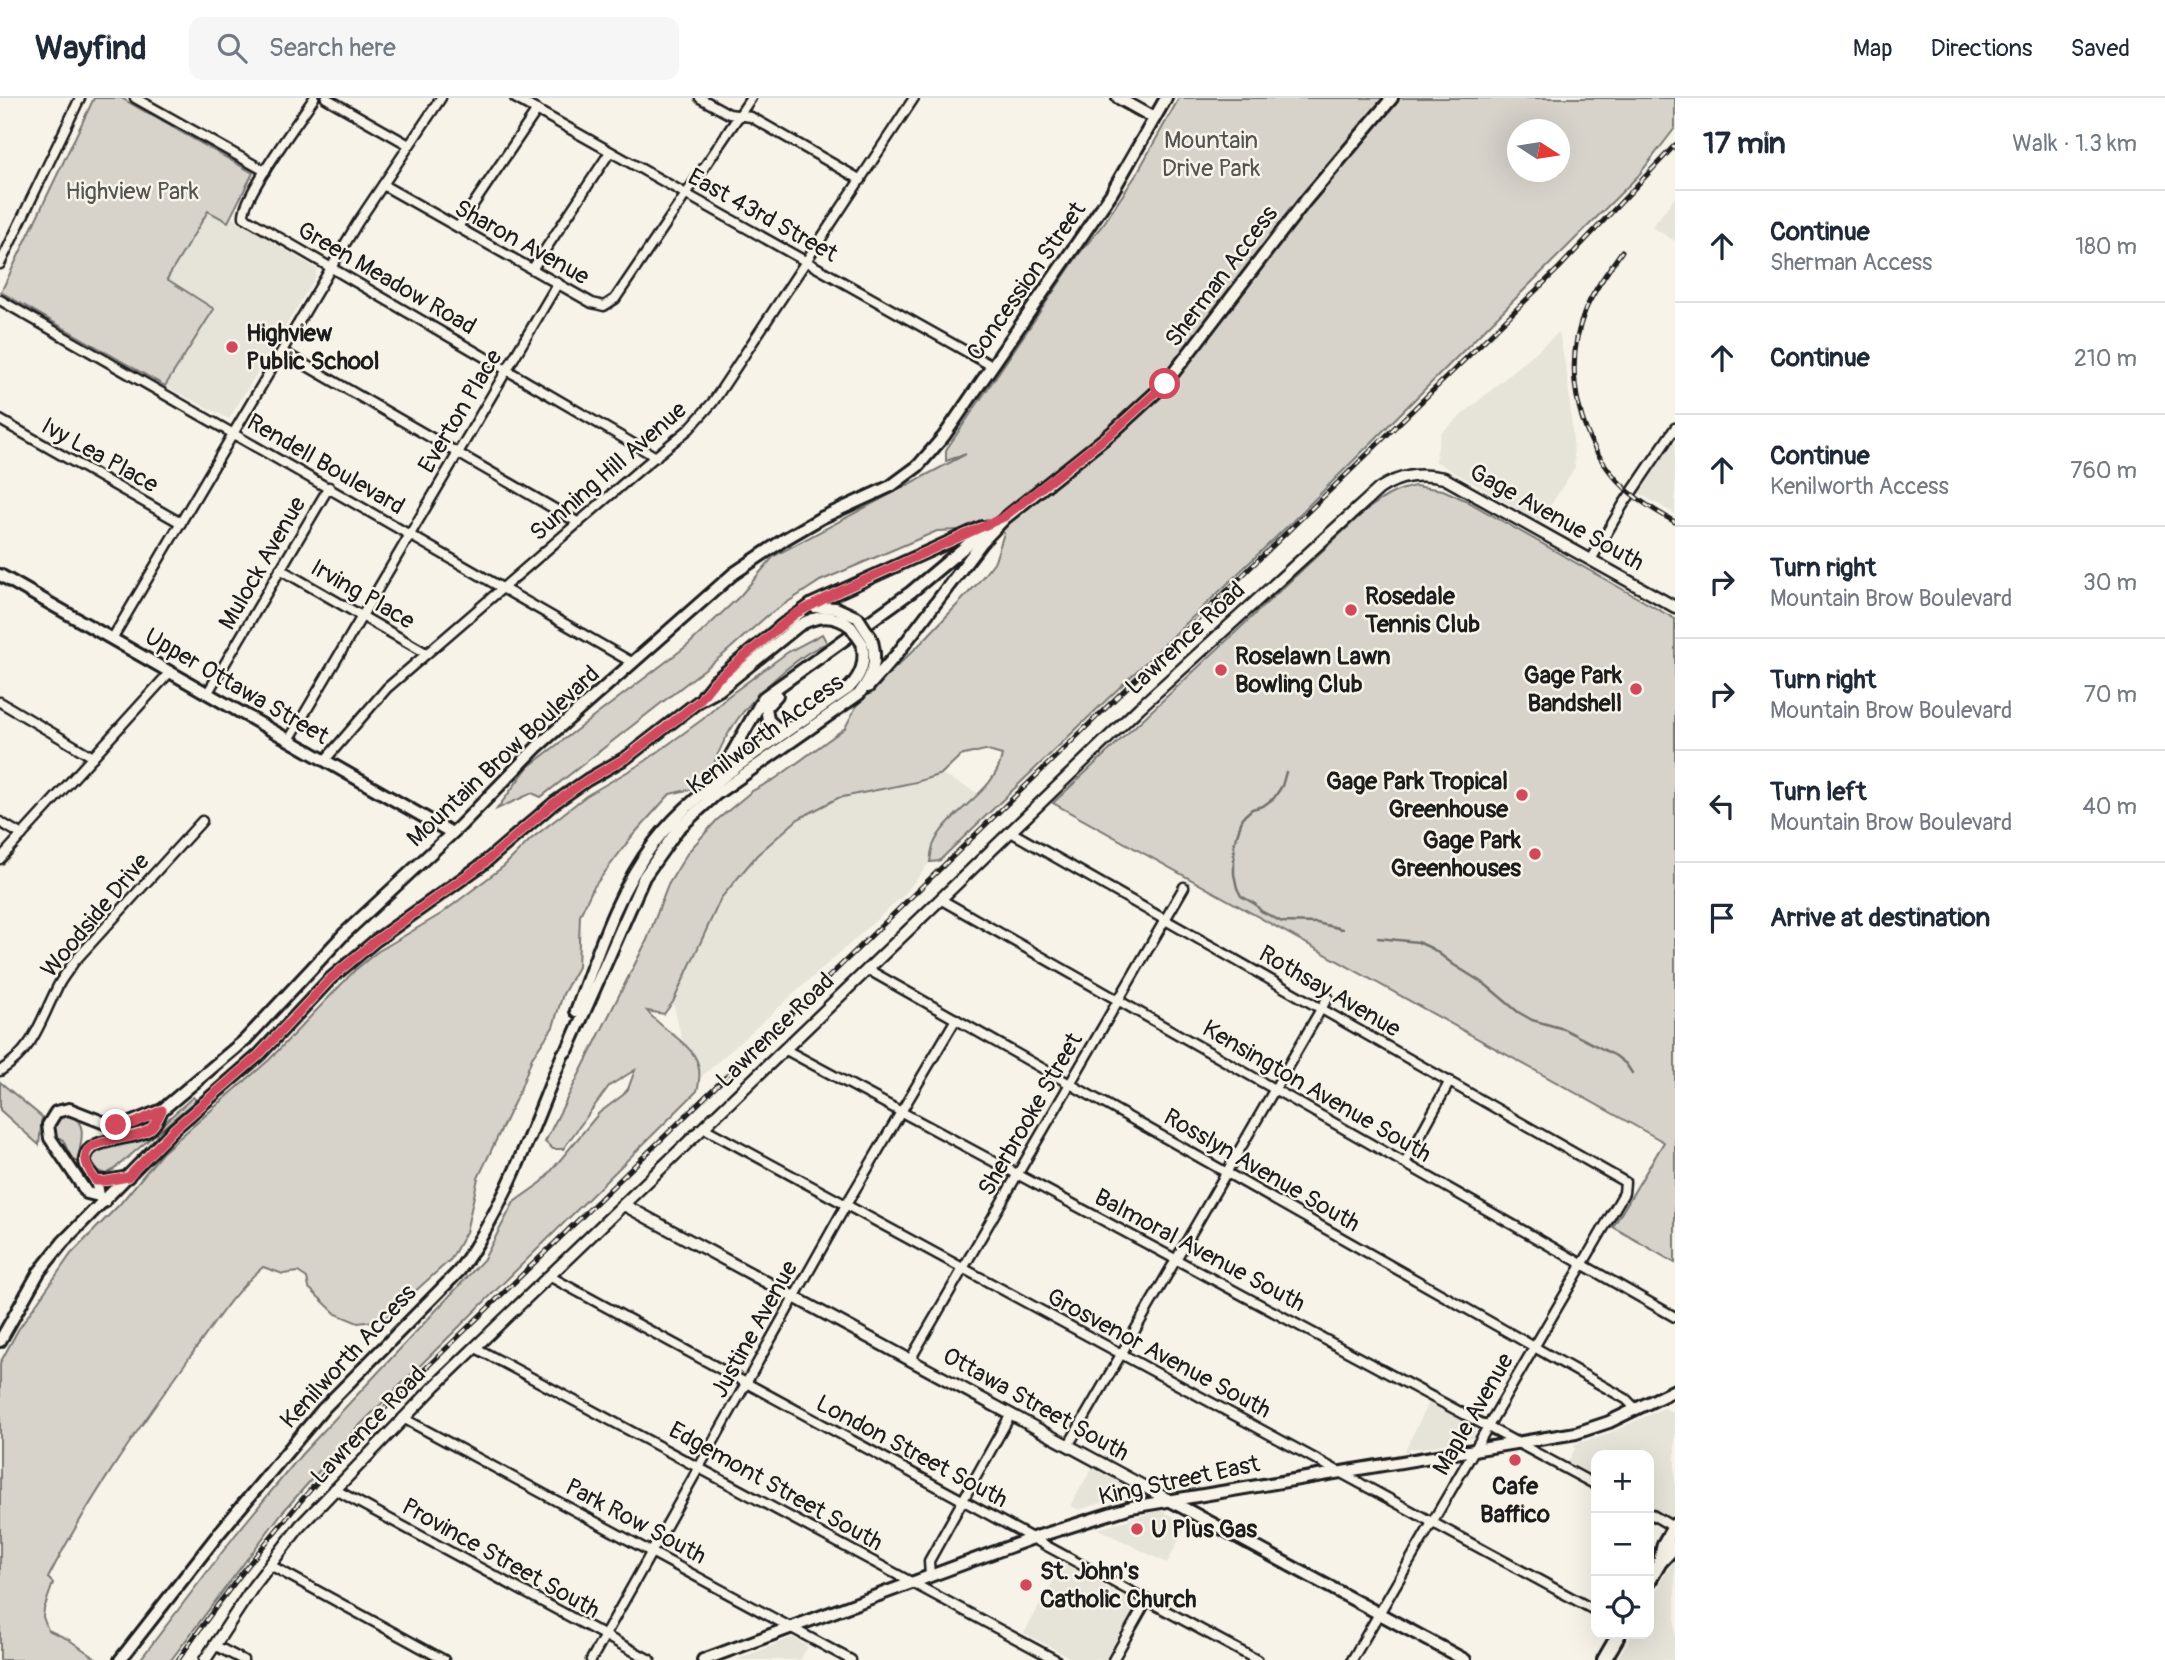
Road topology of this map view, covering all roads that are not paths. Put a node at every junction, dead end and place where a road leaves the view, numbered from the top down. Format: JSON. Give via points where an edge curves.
{"nodes":[{"id":1,"x":80,"y":98,"type":"edge"},
{"id":2,"x":135,"y":98,"type":"edge"},
{"id":3,"x":314,"y":98,"type":"edge"},
{"id":4,"x":326,"y":98,"type":"edge"},
{"id":5,"x":441,"y":98,"type":"edge"},
{"id":6,"x":515,"y":98,"type":"edge"},
{"id":7,"x":700,"y":98,"type":"edge"},
{"id":8,"x":751,"y":98,"type":"edge"},
{"id":9,"x":914,"y":98,"type":"edge"},
{"id":10,"x":1118,"y":98,"type":"edge"},
{"id":11,"x":1166,"y":98,"type":"edge"},
{"id":12,"x":1392,"y":98,"type":"edge"},
{"id":13,"x":537,"y":110,"type":"junction"},
{"id":14,"x":738,"y":116,"type":"junction"},
{"id":15,"x":1154,"y":118,"type":"junction"},
{"id":16,"x":409,"y":145,"type":"junction"},
{"id":17,"x":610,"y":152,"type":"junction"},
{"id":18,"x":265,"y":172,"type":"junction"},
{"id":19,"x":861,"y":180,"type":"junction"},
{"id":20,"x":383,"y":185,"type":"junction"},
{"id":21,"x":686,"y":194,"type":"junction"},
{"id":22,"x":458,"y":228,"type":"junction"},
{"id":23,"x":806,"y":262,"type":"junction"},
{"id":24,"x":0,"y":264,"type":"edge"},
{"id":25,"x":331,"y":268,"type":"junction"},
{"id":26,"x":533,"y":268,"type":"junction"},
{"id":27,"x":558,"y":283,"type":"junction"},
{"id":28,"x":0,"y":300,"type":"edge"},
{"id":29,"x":283,"y":352,"type":"junction"},
{"id":30,"x":992,"y":366,"type":"junction"},
{"id":31,"x":506,"y":370,"type":"junction"},
{"id":32,"x":0,"y":420,"type":"edge"},
{"id":33,"x":1675,"y":428,"type":"edge"},
{"id":34,"x":234,"y":433,"type":"junction"},
{"id":35,"x":458,"y":452,"type":"junction"},
{"id":36,"x":656,"y":457,"type":"junction"},
{"id":37,"x":1416,"y":475,"type":"joint"},
{"id":38,"x":905,"y":477,"type":"joint"},
{"id":39,"x":329,"y":488,"type":"junction"},
{"id":40,"x":999,"y":520,"type":"junction"},
{"id":41,"x":181,"y":523,"type":"junction"},
{"id":42,"x":579,"y":523,"type":"junction"},
{"id":43,"x":410,"y":535,"type":"junction"},
{"id":44,"x":982,"y":542,"type":"junction"},
{"id":45,"x":1591,"y":560,"type":"junction"},
{"id":46,"x":280,"y":569,"type":"junction"},
{"id":47,"x":0,"y":575,"type":"edge"},
{"id":48,"x":504,"y":589,"type":"junction"},
{"id":49,"x":1675,"y":607,"type":"edge"},
{"id":50,"x":361,"y":615,"type":"junction"},
{"id":51,"x":854,"y":622,"type":"junction"},
{"id":52,"x":779,"y":626,"type":"junction"},
{"id":53,"x":112,"y":639,"type":"junction"},
{"id":54,"x":867,"y":640,"type":"junction"},
{"id":55,"x":426,"y":653,"type":"junction"},
{"id":56,"x":633,"y":663,"type":"junction"},
{"id":57,"x":170,"y":672,"type":"junction"},
{"id":58,"x":207,"y":694,"type":"junction"},
{"id":59,"x":859,"y":694,"type":"junction"},
{"id":60,"x":699,"y":701,"type":"junction"},
{"id":61,"x":0,"y":702,"type":"edge"},
{"id":62,"x":794,"y":726,"type":"junction"},
{"id":63,"x":289,"y":740,"type":"junction"},
{"id":64,"x":93,"y":757,"type":"junction"},
{"id":65,"x":325,"y":760,"type":"junction"},
{"id":66,"x":701,"y":793,"type":"junction"},
{"id":67,"x":202,"y":821,"type":"dead end"},
{"id":68,"x":0,"y":822,"type":"edge"},
{"id":69,"x":1011,"y":832,"type":"junction"},
{"id":70,"x":452,"y":833,"type":"junction"},
{"id":71,"x":22,"y":835,"type":"junction"},
{"id":72,"x":0,"y":859,"type":"edge"},
{"id":73,"x":1184,"y":887,"type":"dead end"},
{"id":74,"x":940,"y":899,"type":"junction"},
{"id":75,"x":1166,"y":919,"type":"junction"},
{"id":76,"x":867,"y":969,"type":"junction"},
{"id":77,"x":1328,"y":997,"type":"dead end"},
{"id":78,"x":1118,"y":1001,"type":"junction"},
{"id":79,"x":1322,"y":1008,"type":"junction"},
{"id":80,"x":956,"y":1020,"type":"junction"},
{"id":81,"x":786,"y":1050,"type":"junction"},
{"id":82,"x":563,"y":1054,"type":"junction"},
{"id":83,"x":0,"y":1071,"type":"edge"},
{"id":84,"x":1450,"y":1081,"type":"junction"},
{"id":85,"x":1070,"y":1084,"type":"junction"},
{"id":86,"x":1273,"y":1088,"type":"junction"},
{"id":87,"x":162,"y":1110,"type":"junction"},
{"id":88,"x":901,"y":1111,"type":"junction"},
{"id":89,"x":704,"y":1128,"type":"junction"},
{"id":90,"x":1405,"y":1163,"type":"junction"},
{"id":91,"x":1226,"y":1172,"type":"junction"},
{"id":92,"x":1017,"y":1174,"type":"junction"},
{"id":93,"x":128,"y":1177,"type":"junction"},
{"id":94,"x":96,"y":1181,"type":"junction"},
{"id":95,"x":1626,"y":1187,"type":"joint"},
{"id":96,"x":101,"y":1199,"type":"junction"},
{"id":97,"x":624,"y":1205,"type":"junction"},
{"id":98,"x":846,"y":1205,"type":"junction"},
{"id":99,"x":1177,"y":1260,"type":"junction"},
{"id":100,"x":1583,"y":1264,"type":"junction"},
{"id":101,"x":962,"y":1269,"type":"junction"},
{"id":102,"x":549,"y":1276,"type":"junction"},
{"id":103,"x":794,"y":1297,"type":"junction"},
{"id":104,"x":1675,"y":1317,"type":"edge"},
{"id":105,"x":0,"y":1341,"type":"edge"},
{"id":106,"x":1534,"y":1347,"type":"junction"},
{"id":107,"x":476,"y":1348,"type":"junction"},
{"id":108,"x":1121,"y":1354,"type":"junction"},
{"id":109,"x":910,"y":1360,"type":"junction"},
{"id":110,"x":746,"y":1383,"type":"junction"},
{"id":111,"x":1675,"y":1390,"type":"edge"},
{"id":112,"x":1636,"y":1409,"type":"junction"},
{"id":113,"x":1011,"y":1414,"type":"junction"},
{"id":114,"x":403,"y":1418,"type":"junction"},
{"id":115,"x":1488,"y":1427,"type":"junction"},
{"id":116,"x":1519,"y":1443,"type":"junction"},
{"id":117,"x":1068,"y":1446,"type":"junction"},
{"id":118,"x":1474,"y":1450,"type":"junction"},
{"id":119,"x":700,"y":1466,"type":"junction"},
{"id":120,"x":1336,"y":1471,"type":"junction"},
{"id":121,"x":1591,"y":1482,"type":"edge"},
{"id":122,"x":334,"y":1489,"type":"junction"},
{"id":123,"x":1167,"y":1499,"type":"junction"},
{"id":124,"x":963,"y":1500,"type":"junction"},
{"id":125,"x":1654,"y":1516,"type":"edge"},
{"id":126,"x":1433,"y":1522,"type":"junction"},
{"id":127,"x":1675,"y":1527,"type":"edge"},
{"id":128,"x":1033,"y":1538,"type":"junction"},
{"id":129,"x":1675,"y":1546,"type":"edge"},
{"id":130,"x":653,"y":1552,"type":"junction"},
{"id":131,"x":1660,"y":1562,"type":"junction"},
{"id":132,"x":270,"y":1565,"type":"junction"},
{"id":133,"x":930,"y":1576,"type":"junction"},
{"id":134,"x":1652,"y":1576,"type":"edge"},
{"id":135,"x":914,"y":1582,"type":"junction"},
{"id":136,"x":1147,"y":1601,"type":"junction"},
{"id":137,"x":1591,"y":1608,"type":"edge"},
{"id":138,"x":1379,"y":1613,"type":"junction"},
{"id":139,"x":792,"y":1627,"type":"junction"},
{"id":140,"x":605,"y":1636,"type":"junction"},
{"id":141,"x":1616,"y":1639,"type":"edge"},
{"id":142,"x":215,"y":1645,"type":"junction"},
{"id":143,"x":120,"y":1660,"type":"edge"},
{"id":144,"x":205,"y":1660,"type":"edge"},
{"id":145,"x":243,"y":1660,"type":"edge"},
{"id":146,"x":444,"y":1660,"type":"edge"},
{"id":147,"x":591,"y":1660,"type":"edge"},
{"id":148,"x":650,"y":1660,"type":"edge"},
{"id":149,"x":703,"y":1660,"type":"edge"},
{"id":150,"x":851,"y":1660,"type":"edge"},
{"id":151,"x":1056,"y":1660,"type":"edge"},
{"id":152,"x":1113,"y":1660,"type":"edge"},
{"id":153,"x":1257,"y":1660,"type":"edge"},
{"id":154,"x":1352,"y":1660,"type":"edge"},
{"id":155,"x":1465,"y":1660,"type":"edge"},
{"id":156,"x":1604,"y":1660,"type":"edge"}],
"edges":[{"from":1,"to":24,"type":"street"},
{"from":2,"to":18,"type":"street"},
{"from":3,"to":18,"type":"street"},
{"from":4,"to":16,"type":"street"},
{"from":5,"to":16,"type":"street"},
{"from":6,"to":13,"type":"street","name":"East 43rd Street"},
{"from":7,"to":14,"type":"street"},
{"from":8,"to":14,"type":"street","name":"Sharon Avenue"},
{"from":9,"to":19,"type":"street","name":"Sunning Hill Avenue"},
{"from":10,"to":15,"type":"main road"},
{"from":11,"to":15,"type":"main road","name":"Concession Street"},
{"from":12,"to":40,"type":"main road","name":"Sherman Access","via":[[1306,200],[1165,384],[1114,431]]},
{"from":13,"to":17,"type":"street","name":"East 43rd Street"},
{"from":13,"to":22,"type":"street"},
{"from":14,"to":19,"type":"street","via":[[751,117]]},
{"from":14,"to":21,"type":"street","name":"Sharon Avenue"},
{"from":15,"to":30,"type":"main road","name":"Concession Street","via":[[1111,194]]},
{"from":16,"to":20,"type":"street"},
{"from":17,"to":21,"type":"street","name":"East 43rd Street"},
{"from":17,"to":26,"type":"street"},
{"from":18,"to":25,"type":"street","name":"Green Meadow Road","via":[[243,209],[244,217]]},
{"from":19,"to":23,"type":"street","name":"Sunning Hill Avenue"},
{"from":20,"to":22,"type":"street","name":"Sharon Avenue"},
{"from":20,"to":25,"type":"street"},
{"from":21,"to":23,"type":"street","name":"East 43rd Street"},
{"from":21,"to":27,"type":"street","name":"Sharon Avenue","via":[[615,299],[604,306],[592,303]]},
{"from":22,"to":26,"type":"street","name":"Sharon Avenue"},
{"from":23,"to":30,"type":"street","name":"East 43rd Street"},
{"from":23,"to":36,"type":"street","name":"Sunning Hill Avenue","via":[[713,402]]},
{"from":25,"to":29,"type":"street"},
{"from":25,"to":31,"type":"street","name":"Green Meadow Road"},
{"from":26,"to":27,"type":"street","name":"Sharon Avenue"},
{"from":27,"to":31,"type":"street","name":"Everton Place"},
{"from":28,"to":34,"type":"street","name":"Rendell Boulevard"},
{"from":29,"to":34,"type":"street"},
{"from":29,"to":35,"type":"street"},
{"from":30,"to":38,"type":"main road","name":"Concession Street","via":[[931,453]]},
{"from":31,"to":35,"type":"street","name":"Everton Place"},
{"from":31,"to":36,"type":"street","name":"Green Meadow Road"},
{"from":32,"to":41,"type":"street","name":"Ivy Lea Place"},
{"from":33,"to":45,"type":"street"},
{"from":34,"to":39,"type":"street","name":"Rendell Boulevard"},
{"from":34,"to":41,"type":"street"},
{"from":35,"to":42,"type":"street"},
{"from":35,"to":43,"type":"street","name":"Everton Place"},
{"from":36,"to":42,"type":"street","name":"Sunning Hill Avenue"},
{"from":37,"to":45,"type":"street","name":"Gage Avenue South","via":[[1444,478]]},
{"from":37,"to":69,"type":"street","name":"Lawrence Road","via":[[1390,481],[1367,497]]},
{"from":38,"to":56,"type":"main road","name":"Mountain Brow Boulevard","via":[[809,525],[733,574]]},
{"from":39,"to":43,"type":"street","name":"Rendell Boulevard"},
{"from":39,"to":46,"type":"street","name":"Mulock Avenue"},
{"from":40,"to":44,"type":"main road"},
{"from":40,"to":52,"type":"main road","via":[[812,604]]},
{"from":40,"to":66,"type":"main road","via":[[911,592],[764,697],[722,770]]},
{"from":41,"to":53,"type":"street"},
{"from":42,"to":48,"type":"street","name":"Sunning Hill Avenue"},
{"from":43,"to":48,"type":"street","name":"Rendell Boulevard"},
{"from":43,"to":50,"type":"street","name":"Everton Place"},
{"from":44,"to":59,"type":"main road","via":[[882,673]]},
{"from":44,"to":62,"type":"main road","via":[[909,602],[768,703],[765,711],[770,724]]},
{"from":45,"to":49,"type":"street","name":"Gage Avenue South"},
{"from":46,"to":50,"type":"street","name":"Irving Place"},
{"from":46,"to":58,"type":"street","name":"Mulock Avenue"},
{"from":47,"to":53,"type":"main road","name":"Upper Ottawa Street"},
{"from":48,"to":55,"type":"street","name":"Sunning Hill Avenue"},
{"from":48,"to":56,"type":"street","name":"Rendell Boulevard"},
{"from":50,"to":55,"type":"street","name":"Irving Place"},
{"from":50,"to":63,"type":"street","name":"Everton Place"},
{"from":51,"to":52,"type":"main road","via":[[842,610],[819,606]]},
{"from":51,"to":54,"type":"main road","bridge":true},
{"from":51,"to":60,"type":"main road","via":[[833,617],[808,620]]},
{"from":52,"to":60,"type":"main road","via":[[715,681]]},
{"from":53,"to":57,"type":"main road","name":"Upper Ottawa Street"},
{"from":54,"to":59,"type":"main road","name":"Kenilworth Access","via":[[875,657],[873,671]]},
{"from":54,"to":62,"type":"main road","name":"Kenilworth Access","via":[[855,683]]},
{"from":55,"to":65,"type":"street","name":"Sunning Hill Avenue","via":[[387,688]]},
{"from":56,"to":70,"type":"main road","name":"Mountain Brow Boulevard","via":[[537,747]]},
{"from":57,"to":58,"type":"main road","name":"Upper Ottawa Street"},
{"from":57,"to":64,"type":"street"},
{"from":58,"to":63,"type":"main road","name":"Upper Ottawa Street"},
{"from":59,"to":82,"type":"main road","name":"Kenilworth Access","via":[[715,795],[678,829],[645,877]]},
{"from":60,"to":93,"type":"main road","via":[[627,757],[554,803],[483,864],[375,941],[330,979],[259,1055],[174,1129]]},
{"from":61,"to":64,"type":"street"},
{"from":62,"to":66,"type":"main road","name":"Kenilworth Access"},
{"from":63,"to":65,"type":"main road","name":"Upper Ottawa Street"},
{"from":64,"to":71,"type":"street"},
{"from":65,"to":70,"type":"main road","name":"Upper Ottawa Street"},
{"from":66,"to":82,"type":"main road","name":"Kenilworth Access","via":[[652,845],[629,883]]},
{"from":67,"to":83,"type":"street","name":"Woodside Drive","via":[[74,962],[26,1049]]},
{"from":68,"to":71,"type":"street"},
{"from":69,"to":74,"type":"street","name":"Lawrence Road"},
{"from":69,"to":75,"type":"street","name":"Rothsay Avenue"},
{"from":70,"to":87,"type":"main road","name":"Mountain Brow Boulevard","via":[[345,933],[246,1039]]},
{"from":71,"to":72,"type":"street"},
{"from":73,"to":75,"type":"street","name":"Sherbrooke Street"},
{"from":74,"to":76,"type":"street","name":"Lawrence Road"},
{"from":74,"to":78,"type":"street","name":"Kensington Avenue South"},
{"from":75,"to":78,"type":"street","name":"Sherbrooke Street"},
{"from":75,"to":79,"type":"street","name":"Rothsay Avenue"},
{"from":76,"to":80,"type":"street","name":"Rosslyn Avenue South"},
{"from":76,"to":81,"type":"street","name":"Lawrence Road"},
{"from":77,"to":79,"type":"street"},
{"from":78,"to":85,"type":"street","name":"Sherbrooke Street"},
{"from":78,"to":86,"type":"street","name":"Kensington Avenue South"},
{"from":79,"to":84,"type":"street","name":"Rothsay Avenue"},
{"from":79,"to":86,"type":"street"},
{"from":80,"to":85,"type":"street","name":"Rosslyn Avenue South"},
{"from":80,"to":88,"type":"street","name":"Justine Avenue"},
{"from":81,"to":88,"type":"street","name":"Balmoral Avenue South"},
{"from":81,"to":89,"type":"street","name":"Lawrence Road"},
{"from":82,"to":143,"type":"main road","name":"Kenilworth Access","via":[[496,1212],[459,1271],[323,1409]]},
{"from":84,"to":90,"type":"street"},
{"from":84,"to":95,"type":"street","name":"Rothsay Avenue","via":[[1621,1179]]},
{"from":85,"to":91,"type":"street","name":"Rosslyn Avenue South"},
{"from":85,"to":92,"type":"street","name":"Sherbrooke Street"},
{"from":86,"to":90,"type":"street","name":"Kensington Avenue South"},
{"from":86,"to":91,"type":"street"},
{"from":87,"to":94,"type":"main road","name":"Mountain Brow Boulevard","via":[[155,1124],[142,1133],[90,1148],[85,1166]]},
{"from":87,"to":96,"type":"main road","name":"Mountain Brow Boulevard","via":[[123,1126],[69,1109],[52,1116],[50,1138],[87,1193]]},
{"from":88,"to":92,"type":"street","name":"Balmoral Avenue South"},
{"from":88,"to":98,"type":"street","name":"Justine Avenue"},
{"from":89,"to":97,"type":"street","name":"Lawrence Road"},
{"from":89,"to":98,"type":"street","name":"Grosvenor Avenue South"},
{"from":90,"to":100,"type":"street","name":"Kensington Avenue South"},
{"from":91,"to":99,"type":"street"},
{"from":91,"to":106,"type":"street","name":"Rosslyn Avenue South"},
{"from":92,"to":99,"type":"street","name":"Balmoral Avenue South"},
{"from":92,"to":101,"type":"street","name":"Sherbrooke Street"},
{"from":93,"to":94,"type":"main road"},
{"from":93,"to":96,"type":"main road"},
{"from":94,"to":96,"type":"main road","name":"Mountain Brow Boulevard"},
{"from":95,"to":100,"type":"street","name":"Maple Avenue"},
{"from":96,"to":105,"type":"main road","via":[[39,1272]]},
{"from":97,"to":102,"type":"street","name":"Lawrence Road"},
{"from":97,"to":103,"type":"street","name":"Ottawa Street South"},
{"from":98,"to":101,"type":"street","name":"Grosvenor Avenue South"},
{"from":98,"to":103,"type":"street","name":"Justine Avenue"},
{"from":99,"to":108,"type":"street"},
{"from":99,"to":115,"type":"street","name":"Balmoral Avenue South"},
{"from":100,"to":104,"type":"street","name":"Kensington Avenue South"},
{"from":100,"to":106,"type":"street","name":"Maple Avenue"},
{"from":101,"to":108,"type":"street","name":"Grosvenor Avenue South"},
{"from":101,"to":109,"type":"street","name":"Sherbrooke Street"},
{"from":102,"to":107,"type":"street","name":"Lawrence Road"},
{"from":102,"to":110,"type":"street","name":"London Street South"},
{"from":103,"to":109,"type":"street","name":"Ottawa Street South"},
{"from":103,"to":110,"type":"street","name":"Justine Avenue"},
{"from":106,"to":112,"type":"street","name":"Rosslyn Avenue South"},
{"from":106,"to":115,"type":"street","name":"Maple Avenue"},
{"from":107,"to":114,"type":"street","name":"Lawrence Road"},
{"from":107,"to":119,"type":"street","name":"Edgemont Street South"},
{"from":108,"to":117,"type":"street"},
{"from":108,"to":120,"type":"street","name":"Grosvenor Avenue South"},
{"from":109,"to":113,"type":"street","name":"Ottawa Street South"},
{"from":110,"to":119,"type":"street","name":"Justine Avenue"},
{"from":110,"to":124,"type":"street","name":"London Street South"},
{"from":111,"to":112,"type":"main road","name":"King Street East"},
{"from":112,"to":116,"type":"main road","name":"King Street East","via":[[1591,1429]]},
{"from":113,"to":117,"type":"street","name":"Ottawa Street South"},
{"from":113,"to":124,"type":"street"},
{"from":114,"to":122,"type":"street","name":"Lawrence Road"},
{"from":114,"to":130,"type":"street","name":"Park Row South"},
{"from":115,"to":116,"type":"street","name":"Balmoral Avenue South"},
{"from":115,"to":118,"type":"street","name":"Maple Avenue"},
{"from":116,"to":118,"type":"main road","name":"King Street East"},
{"from":116,"to":121,"type":"street","name":"Balmoral Avenue South"},
{"from":117,"to":123,"type":"street","name":"Ottawa Street South"},
{"from":118,"to":120,"type":"main road","name":"King Street East"},
{"from":118,"to":126,"type":"street","name":"Maple Avenue"},
{"from":119,"to":130,"type":"street","name":"Justine Avenue"},
{"from":119,"to":135,"type":"street","name":"Edgemont Street South"},
{"from":120,"to":123,"type":"main road","name":"King Street East"},
{"from":120,"to":126,"type":"street","name":"Grosvenor Avenue South"},
{"from":122,"to":132,"type":"street","name":"Lawrence Road"},
{"from":122,"to":140,"type":"street","name":"Province Street South"},
{"from":123,"to":128,"type":"main road","name":"King Street East"},
{"from":123,"to":138,"type":"main road","name":"Ottawa Street South"},
{"from":124,"to":128,"type":"street","name":"London Street South"},
{"from":124,"to":133,"type":"street","via":[[929,1561]]},
{"from":125,"to":127,"type":"street"},
{"from":126,"to":137,"type":"street","name":"Grosvenor Avenue South"},
{"from":126,"to":138,"type":"street","name":"Maple Avenue"},
{"from":127,"to":131,"type":"main road"},
{"from":128,"to":133,"type":"main road","name":"King Street East"},
{"from":128,"to":136,"type":"street","name":"London Street South"},
{"from":129,"to":131,"type":"main road"},
{"from":130,"to":139,"type":"street","name":"Park Row South"},
{"from":130,"to":140,"type":"street","name":"Justine Avenue"},
{"from":131,"to":134,"type":"main road"},
{"from":132,"to":142,"type":"street","name":"Lawrence Road"},
{"from":132,"to":146,"type":"street"},
{"from":133,"to":135,"type":"main road","name":"King Street East"},
{"from":135,"to":139,"type":"main road","name":"King Street East"},
{"from":135,"to":151,"type":"street","name":"Edgemont Street South"},
{"from":136,"to":152,"type":"street"},
{"from":136,"to":153,"type":"street","name":"London Street South"},
{"from":138,"to":154,"type":"street","name":"Maple Avenue"},
{"from":138,"to":155,"type":"main road","name":"Ottawa Street South"},
{"from":139,"to":149,"type":"main road","name":"King Street East"},
{"from":139,"to":150,"type":"street","name":"Park Row South"},
{"from":140,"to":147,"type":"street","name":"Justine Avenue"},
{"from":140,"to":148,"type":"street","name":"Province Street South"},
{"from":141,"to":156,"type":"main road"},
{"from":142,"to":144,"type":"street","name":"Lawrence Road"},
{"from":142,"to":145,"type":"street"}]}
